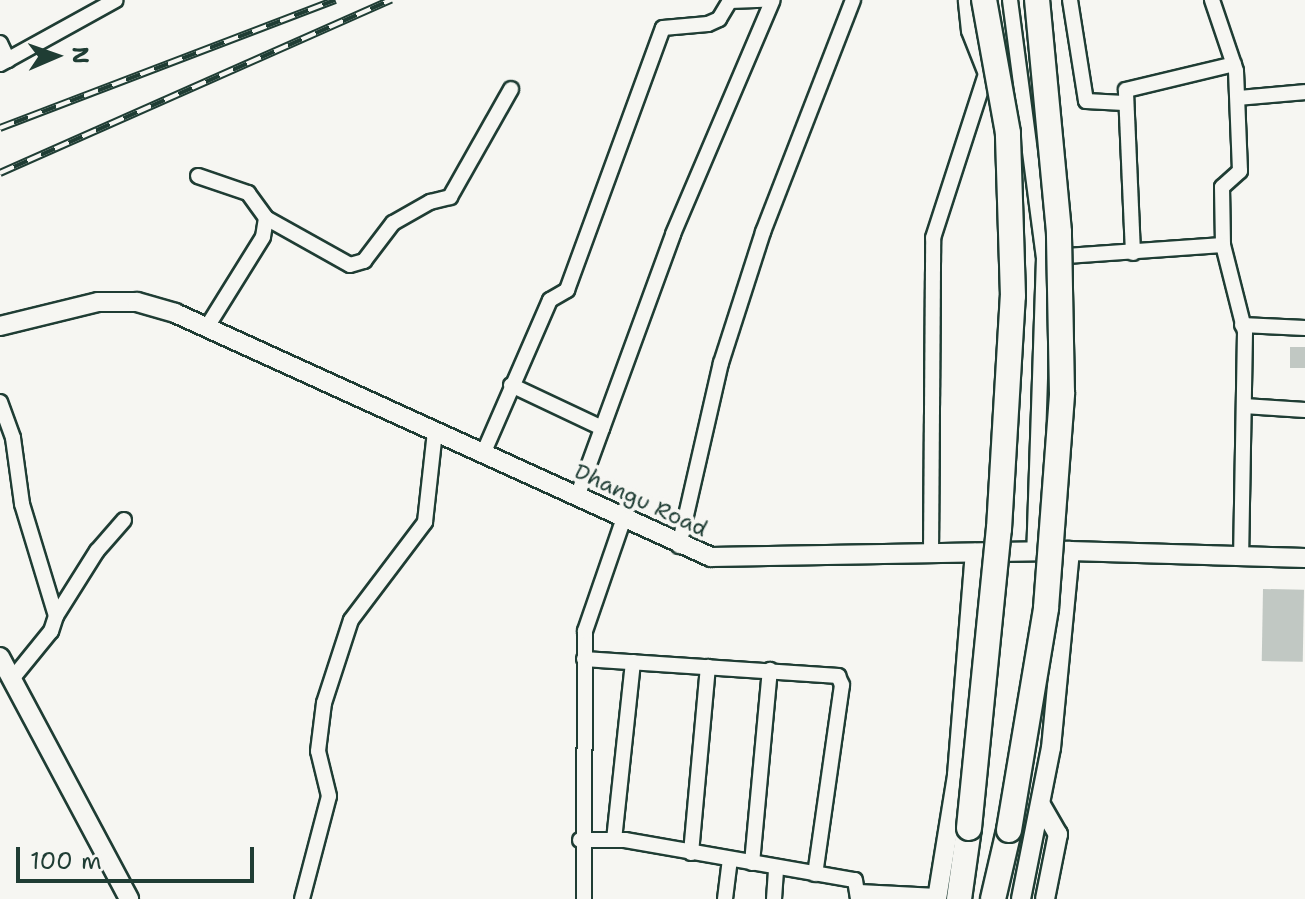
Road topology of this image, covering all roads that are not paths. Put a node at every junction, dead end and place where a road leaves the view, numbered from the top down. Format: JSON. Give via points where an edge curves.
{"nodes":[{"id":1,"x":116,"y":0,"type":"edge"},
{"id":2,"x":763,"y":0,"type":"edge"},
{"id":3,"x":773,"y":0,"type":"edge"},
{"id":4,"x":853,"y":0,"type":"edge"},
{"id":5,"x":966,"y":0,"type":"edge"},
{"id":6,"x":984,"y":0,"type":"edge"},
{"id":7,"x":1010,"y":0,"type":"edge"},
{"id":8,"x":1037,"y":0,"type":"edge"},
{"id":9,"x":1070,"y":0,"type":"edge"},
{"id":10,"x":1212,"y":0,"type":"edge"},
{"id":11,"x":0,"y":43,"type":"edge"},
{"id":12,"x":4,"y":62,"type":"edge"},
{"id":13,"x":1234,"y":64,"type":"junction"},
{"id":14,"x":511,"y":89,"type":"dead end"},
{"id":15,"x":1305,"y":92,"type":"edge"},
{"id":16,"x":1238,"y":98,"type":"junction"},
{"id":17,"x":1124,"y":103,"type":"junction"},
{"id":18,"x":198,"y":176,"type":"dead end"},
{"id":19,"x":266,"y":218,"type":"junction"},
{"id":20,"x":1223,"y":245,"type":"junction"},
{"id":21,"x":1133,"y":253,"type":"junction"},
{"id":22,"x":1044,"y":258,"type":"junction"},
{"id":23,"x":1242,"y":325,"type":"junction"},
{"id":24,"x":0,"y":326,"type":"edge"},
{"id":25,"x":207,"y":327,"type":"junction"},
{"id":26,"x":1305,"y":328,"type":"edge"},
{"id":27,"x":511,"y":385,"type":"junction"},
{"id":28,"x":0,"y":402,"type":"edge"},
{"id":29,"x":1244,"y":406,"type":"junction"},
{"id":30,"x":1305,"y":410,"type":"edge"},
{"id":31,"x":602,"y":428,"type":"junction"},
{"id":32,"x":435,"y":432,"type":"junction"},
{"id":33,"x":483,"y":454,"type":"junction"},
{"id":34,"x":577,"y":497,"type":"junction"},
{"id":35,"x":624,"y":518,"type":"junction"},
{"id":36,"x":124,"y":520,"type":"dead end"},
{"id":37,"x":679,"y":546,"type":"junction"},
{"id":38,"x":1070,"y":551,"type":"junction"},
{"id":39,"x":1034,"y":552,"type":"junction"},
{"id":40,"x":975,"y":553,"type":"junction"},
{"id":41,"x":931,"y":554,"type":"junction"},
{"id":42,"x":1241,"y":558,"type":"junction"},
{"id":43,"x":1305,"y":558,"type":"edge"},
{"id":44,"x":56,"y":616,"type":"junction"},
{"id":45,"x":0,"y":657,"type":"edge"},
{"id":46,"x":584,"y":659,"type":"junction"},
{"id":47,"x":633,"y":662,"type":"junction"},
{"id":48,"x":708,"y":667,"type":"junction"},
{"id":49,"x":770,"y":670,"type":"junction"},
{"id":50,"x":12,"y":679,"type":"junction"},
{"id":51,"x":1041,"y":805,"type":"junction"},
{"id":52,"x":580,"y":840,"type":"junction"},
{"id":53,"x":614,"y":840,"type":"junction"},
{"id":54,"x":691,"y":853,"type":"junction"},
{"id":55,"x":730,"y":859,"type":"junction"},
{"id":56,"x":752,"y":863,"type":"junction"},
{"id":57,"x":776,"y":867,"type":"junction"},
{"id":58,"x":815,"y":874,"type":"junction"},
{"id":59,"x":858,"y":895,"type":"edge"},
{"id":60,"x":944,"y":898,"type":"edge"},
{"id":61,"x":129,"y":899,"type":"edge"},
{"id":62,"x":302,"y":899,"type":"edge"},
{"id":63,"x":584,"y":899,"type":"edge"},
{"id":64,"x":725,"y":899,"type":"edge"},
{"id":65,"x":774,"y":899,"type":"edge"},
{"id":66,"x":993,"y":899,"type":"edge"},
{"id":67,"x":1021,"y":899,"type":"edge"},
{"id":68,"x":1045,"y":899,"type":"edge"}],
"edges":[{"from":1,"to":12,"type":"street"},
{"from":2,"to":27,"type":"street","via":[[730,1],[719,19],[708,24],[663,28],[567,290],[550,300]]},
{"from":3,"to":31,"type":"street","via":[[673,234]]},
{"from":4,"to":37,"type":"street","via":[[763,232],[721,363]]},
{"from":5,"to":41,"type":"street","via":[[969,31],[986,74],[933,238]]},
{"from":6,"to":60,"type":"highway","bridge":true,"via":[[1008,133],[1013,296],[999,529],[969,828]]},
{"from":7,"to":22,"type":"street"},
{"from":8,"to":66,"type":"highway","bridge":true,"via":[[1059,232],[1062,393],[1046,608]]},
{"from":9,"to":17,"type":"street","via":[[1086,101]]},
{"from":10,"to":13,"type":"street"},
{"from":11,"to":12,"type":"street"},
{"from":13,"to":16,"type":"street"},
{"from":13,"to":17,"type":"street","via":[[1132,87],[1126,90]]},
{"from":14,"to":19,"type":"street","via":[[450,197],[393,223],[359,264],[350,265]]},
{"from":15,"to":16,"type":"street"},
{"from":16,"to":20,"type":"street","via":[[1240,171],[1223,185]]},
{"from":17,"to":21,"type":"street"},
{"from":18,"to":19,"type":"street","via":[[248,193]]},
{"from":19,"to":25,"type":"street","via":[[263,237]]},
{"from":20,"to":21,"type":"street"},
{"from":20,"to":23,"type":"street"},
{"from":21,"to":22,"type":"street"},
{"from":22,"to":39,"type":"street"},
{"from":23,"to":26,"type":"street"},
{"from":23,"to":29,"type":"street"},
{"from":24,"to":25,"type":"street","name":"Dhangu Road","via":[[84,305],[137,302]]},
{"from":25,"to":32,"type":"street","name":"Dhangu Road"},
{"from":27,"to":31,"type":"street"},
{"from":27,"to":33,"type":"street"},
{"from":28,"to":44,"type":"street","via":[[13,438],[22,504]]},
{"from":29,"to":30,"type":"street"},
{"from":29,"to":42,"type":"street"},
{"from":31,"to":34,"type":"street"},
{"from":32,"to":33,"type":"street","name":"Dhangu Road"},
{"from":32,"to":62,"type":"street","via":[[425,522],[351,620],[324,703],[318,751],[329,796]]},
{"from":33,"to":34,"type":"street","name":"Dhangu Road"},
{"from":34,"to":35,"type":"street","name":"Dhangu Road"},
{"from":35,"to":37,"type":"street","name":"Dhangu Road"},
{"from":35,"to":46,"type":"street","via":[[585,631]]},
{"from":36,"to":44,"type":"street","via":[[97,551]]},
{"from":37,"to":41,"type":"street","name":"Dhangu Road","via":[[711,557]]},
{"from":38,"to":39,"type":"street","name":"Dhangu Road"},
{"from":38,"to":42,"type":"street","name":"Dhangu Road"},
{"from":38,"to":51,"type":"street"},
{"from":39,"to":40,"type":"street","name":"Dhangu Road"},
{"from":40,"to":41,"type":"street","name":"Dhangu Road"},
{"from":40,"to":60,"type":"street"},
{"from":42,"to":43,"type":"street","name":"Dhangu Road"},
{"from":44,"to":50,"type":"street","via":[[51,631]]},
{"from":45,"to":50,"type":"street"},
{"from":46,"to":47,"type":"street"},
{"from":46,"to":52,"type":"street"},
{"from":47,"to":48,"type":"street"},
{"from":47,"to":53,"type":"street"},
{"from":48,"to":49,"type":"street"},
{"from":48,"to":54,"type":"street"},
{"from":49,"to":56,"type":"street"},
{"from":49,"to":58,"type":"street","via":[[834,674],[841,681]]},
{"from":50,"to":61,"type":"street"},
{"from":51,"to":67,"type":"street"},
{"from":51,"to":68,"type":"street","via":[[1058,834]]},
{"from":52,"to":53,"type":"street"},
{"from":52,"to":63,"type":"street"},
{"from":53,"to":54,"type":"street"},
{"from":54,"to":55,"type":"street"},
{"from":55,"to":56,"type":"street"},
{"from":55,"to":64,"type":"street"},
{"from":56,"to":57,"type":"street"},
{"from":57,"to":58,"type":"street"},
{"from":57,"to":65,"type":"street"},
{"from":58,"to":59,"type":"street","via":[[855,880]]},
{"from":59,"to":60,"type":"street"}]}
